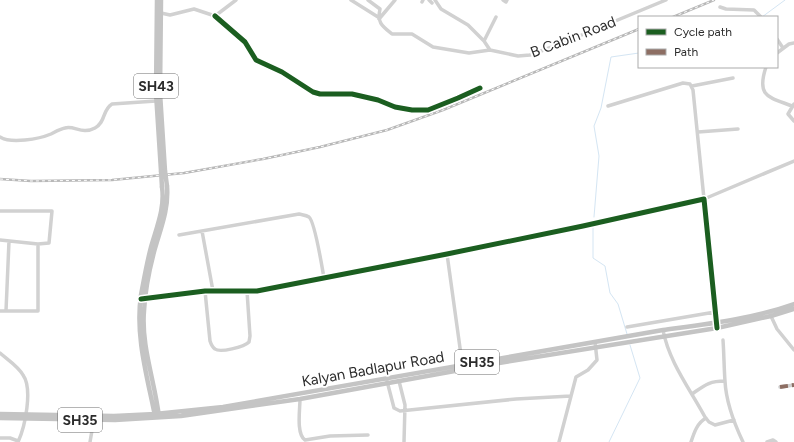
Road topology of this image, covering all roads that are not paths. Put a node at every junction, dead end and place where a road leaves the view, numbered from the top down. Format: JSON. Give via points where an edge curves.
{"nodes":[{"id":1,"x":157,"y":0,"type":"edge"},
{"id":2,"x":161,"y":0,"type":"edge"},
{"id":3,"x":236,"y":0,"type":"edge"},
{"id":4,"x":351,"y":0,"type":"edge"},
{"id":5,"x":368,"y":0,"type":"edge"},
{"id":6,"x":395,"y":0,"type":"edge"},
{"id":7,"x":503,"y":0,"type":"edge"},
{"id":8,"x":507,"y":0,"type":"edge"},
{"id":9,"x":666,"y":0,"type":"edge"},
{"id":10,"x":432,"y":1,"type":"edge"},
{"id":11,"x":720,"y":6,"type":"dead end"},
{"id":12,"x":159,"y":13,"type":"junction"},
{"id":13,"x":215,"y":16,"type":"junction"},
{"id":14,"x":760,"y":16,"type":"edge"},
{"id":15,"x":496,"y":17,"type":"dead end"},
{"id":16,"x":379,"y":18,"type":"junction"},
{"id":17,"x":778,"y":40,"type":"edge"},
{"id":18,"x":484,"y":41,"type":"junction"},
{"id":19,"x":794,"y":43,"type":"edge"},
{"id":20,"x":783,"y":48,"type":"junction"},
{"id":21,"x":490,"y":50,"type":"junction"},
{"id":22,"x":778,"y":52,"type":"edge"},
{"id":23,"x":766,"y":68,"type":"edge"},
{"id":24,"x":733,"y":78,"type":"dead end"},
{"id":25,"x":692,"y":86,"type":"junction"},
{"id":26,"x":480,"y":88,"type":"dead end"},
{"id":27,"x":156,"y":101,"type":"junction"},
{"id":28,"x":793,"y":105,"type":"edge"},
{"id":29,"x":608,"y":106,"type":"dead end"},
{"id":30,"x":794,"y":121,"type":"edge"},
{"id":31,"x":738,"y":129,"type":"dead end"},
{"id":32,"x":698,"y":132,"type":"junction"},
{"id":33,"x":0,"y":137,"type":"edge"},
{"id":34,"x":794,"y":160,"type":"edge"},
{"id":35,"x":163,"y":171,"type":"junction"},
{"id":36,"x":704,"y":199,"type":"junction"},
{"id":37,"x":0,"y":211,"type":"edge"},
{"id":38,"x":202,"y":231,"type":"junction"},
{"id":39,"x":179,"y":235,"type":"dead end"},
{"id":40,"x":0,"y":240,"type":"edge"},
{"id":41,"x":9,"y":241,"type":"junction"},
{"id":42,"x":38,"y":244,"type":"junction"},
{"id":43,"x":447,"y":254,"type":"junction"},
{"id":44,"x":324,"y":278,"type":"junction"},
{"id":45,"x":205,"y":291,"type":"junction"},
{"id":46,"x":213,"y":291,"type":"junction"},
{"id":47,"x":247,"y":291,"type":"junction"},
{"id":48,"x":143,"y":299,"type":"junction"},
{"id":49,"x":794,"y":304,"type":"edge"},
{"id":50,"x":794,"y":309,"type":"edge"},
{"id":51,"x":0,"y":311,"type":"edge"},
{"id":52,"x":6,"y":311,"type":"junction"},
{"id":53,"x":715,"y":312,"type":"junction"},
{"id":54,"x":771,"y":314,"type":"junction"},
{"id":55,"x":716,"y":325,"type":"junction"},
{"id":56,"x":627,"y":327,"type":"dead end"},
{"id":57,"x":663,"y":333,"type":"junction"},
{"id":58,"x":723,"y":340,"type":"dead end"},
{"id":59,"x":595,"y":345,"type":"junction"},
{"id":60,"x":794,"y":350,"type":"edge"},
{"id":61,"x":0,"y":353,"type":"edge"},
{"id":62,"x":461,"y":355,"type":"dead end"},
{"id":63,"x":427,"y":374,"type":"junction"},
{"id":64,"x":387,"y":381,"type":"junction"},
{"id":65,"x":399,"y":381,"type":"junction"},
{"id":66,"x":725,"y":381,"type":"junction"},
{"id":67,"x":794,"y":385,"type":"edge"},
{"id":68,"x":780,"y":387,"type":"dead end"},
{"id":69,"x":692,"y":394,"type":"junction"},
{"id":70,"x":571,"y":396,"type":"junction"},
{"id":71,"x":300,"y":399,"type":"junction"},
{"id":72,"x":280,"y":400,"type":"junction"},
{"id":73,"x":404,"y":411,"type":"junction"},
{"id":74,"x":0,"y":414,"type":"edge"},
{"id":75,"x":157,"y":416,"type":"junction"},
{"id":76,"x":25,"y":417,"type":"junction"},
{"id":77,"x":0,"y":418,"type":"edge"},
{"id":78,"x":94,"y":418,"type":"junction"},
{"id":79,"x":706,"y":418,"type":"junction"},
{"id":80,"x":734,"y":420,"type":"junction"},
{"id":81,"x":368,"y":435,"type":"dead end"},
{"id":82,"x":338,"y":436,"type":"junction"},
{"id":83,"x":0,"y":438,"type":"edge"},
{"id":84,"x":304,"y":440,"type":"edge"},
{"id":85,"x":18,"y":441,"type":"edge"},
{"id":86,"x":90,"y":442,"type":"edge"},
{"id":87,"x":339,"y":442,"type":"edge"},
{"id":88,"x":404,"y":442,"type":"edge"},
{"id":89,"x":559,"y":442,"type":"edge"},
{"id":90,"x":691,"y":442,"type":"edge"},
{"id":91,"x":743,"y":442,"type":"edge"},
{"id":92,"x":767,"y":442,"type":"edge"},
{"id":93,"x":776,"y":442,"type":"edge"}],
"edges":[{"from":1,"to":12,"type":"main road","number":"SH43"},
{"from":2,"to":12,"type":"main road","number":"SH43"},
{"from":3,"to":13,"type":"street"},
{"from":4,"to":16,"type":"street"},
{"from":5,"to":16,"type":"street","via":[[380,9]]},
{"from":6,"to":16,"type":"street"},
{"from":7,"to":8,"type":"street"},
{"from":9,"to":21,"type":"street","name":"B Cabin Road","via":[[530,55],[518,56]]},
{"from":10,"to":18,"type":"street","via":[[468,25]]},
{"from":11,"to":14,"type":"street","via":[[726,9],[754,10]]},
{"from":12,"to":13,"type":"street","via":[[170,15],[194,9]]},
{"from":12,"to":27,"type":"main road","number":"SH43"},
{"from":12,"to":35,"type":"main road","number":"SH43"},
{"from":13,"to":26,"type":"street","via":[[245,42],[256,60],[320,94],[352,94],[395,107],[428,110]]},
{"from":15,"to":18,"type":"street"},
{"from":16,"to":21,"type":"street","via":[[381,25],[392,34],[412,34],[433,47],[469,53]]},
{"from":17,"to":20,"type":"street"},
{"from":18,"to":21,"type":"street"},
{"from":19,"to":20,"type":"street"},
{"from":20,"to":22,"type":"street"},
{"from":23,"to":28,"type":"street","via":[[762,87],[764,91],[773,100]]},
{"from":24,"to":25,"type":"street"},
{"from":25,"to":29,"type":"street","via":[[683,83]]},
{"from":25,"to":32,"type":"street"},
{"from":27,"to":33,"type":"street","via":[[112,104],[106,110],[100,125],[90,130],[68,127],[33,138],[10,140]]},
{"from":27,"to":35,"type":"main road","number":"SH43"},
{"from":28,"to":30,"type":"street","via":[[788,114]]},
{"from":31,"to":32,"type":"street"},
{"from":32,"to":36,"type":"street"},
{"from":34,"to":36,"type":"street"},
{"from":35,"to":48,"type":"main road","number":"SH43","bridge":true,"via":[[166,212]]},
{"from":36,"to":43,"type":"street"},
{"from":36,"to":53,"type":"street"},
{"from":37,"to":42,"type":"street","via":[[52,211],[49,243]]},
{"from":38,"to":39,"type":"street"},
{"from":38,"to":44,"type":"street","via":[[304,215],[309,217],[314,229]]},
{"from":38,"to":46,"type":"street"},
{"from":40,"to":41,"type":"street"},
{"from":41,"to":42,"type":"street"},
{"from":41,"to":52,"type":"street"},
{"from":42,"to":52,"type":"street","via":[[38,311]]},
{"from":43,"to":44,"type":"street"},
{"from":43,"to":62,"type":"street"},
{"from":44,"to":47,"type":"street"},
{"from":45,"to":46,"type":"street"},
{"from":45,"to":47,"type":"street","via":[[210,341],[213,348],[218,351],[249,342]]},
{"from":45,"to":48,"type":"street"},
{"from":46,"to":47,"type":"street"},
{"from":48,"to":75,"type":"main road","number":"SH43","via":[[145,337]]},
{"from":49,"to":54,"type":"main road","name":"Kalyan Badlapur Road","number":"SH35"},
{"from":50,"to":54,"type":"main road","name":"Kalyan Badlapur Road","number":"SH35"},
{"from":51,"to":52,"type":"street"},
{"from":53,"to":55,"type":"street"},
{"from":53,"to":56,"type":"street"},
{"from":54,"to":55,"type":"main road","name":"Kalyan Badlapur Road","number":"SH35"},
{"from":54,"to":60,"type":"street","via":[[777,329]]},
{"from":55,"to":57,"type":"main road","name":"Kalyan Badlapur Road","number":"SH35"},
{"from":57,"to":59,"type":"main road","name":"Kalyan Badlapur Road","number":"SH35"},
{"from":57,"to":69,"type":"street","via":[[670,354]]},
{"from":58,"to":66,"type":"street"},
{"from":59,"to":63,"type":"main road","name":"Kalyan Badlapur Road","number":"SH35"},
{"from":59,"to":70,"type":"street","via":[[597,360],[588,370],[576,376]]},
{"from":61,"to":76,"type":"street","via":[[24,376],[28,389]]},
{"from":63,"to":64,"type":"main road","name":"Kalyan Badlapur Road","number":"SH35"},
{"from":63,"to":65,"type":"main road","name":"Kalyan Badlapur Road","number":"SH35"},
{"from":64,"to":65,"type":"main road","name":"Kalyan Badlapur Road","number":"SH35"},
{"from":64,"to":71,"type":"main road","name":"Kalyan Badlapur Road","number":"SH35"},
{"from":64,"to":72,"type":"main road","name":"Kalyan Badlapur Road","number":"SH35"},
{"from":64,"to":73,"type":"street","via":[[394,408]]},
{"from":65,"to":73,"type":"street"},
{"from":66,"to":69,"type":"street","via":[[708,383]]},
{"from":66,"to":80,"type":"street"},
{"from":67,"to":68,"type":"street"},
{"from":69,"to":79,"type":"street"},
{"from":70,"to":73,"type":"street"},
{"from":70,"to":89,"type":"street"},
{"from":71,"to":72,"type":"main road","name":"Kalyan Badlapur Road","number":"SH35"},
{"from":71,"to":84,"type":"street","via":[[299,420]]},
{"from":72,"to":75,"type":"main road","name":"Kalyan Badlapur Road","number":"SH35"},
{"from":73,"to":88,"type":"street"},
{"from":74,"to":76,"type":"main road","name":"Kalyan Badlapur Road","number":"SH35"},
{"from":75,"to":78,"type":"main road","name":"Kalyan Badlapur Road","number":"SH35","via":[[124,420]]},
{"from":76,"to":77,"type":"main road","name":"Kalyan Badlapur Road","number":"SH35"},
{"from":76,"to":78,"type":"main road","name":"Kalyan Badlapur Road","number":"SH35"},
{"from":76,"to":85,"type":"street"},
{"from":78,"to":86,"type":"street"},
{"from":79,"to":80,"type":"street","via":[[715,425]]},
{"from":79,"to":90,"type":"street","via":[[697,427]]},
{"from":80,"to":91,"type":"street"},
{"from":81,"to":82,"type":"street"},
{"from":82,"to":84,"type":"street"},
{"from":82,"to":87,"type":"street"},
{"from":83,"to":85,"type":"street"},
{"from":92,"to":93,"type":"street"}]}
